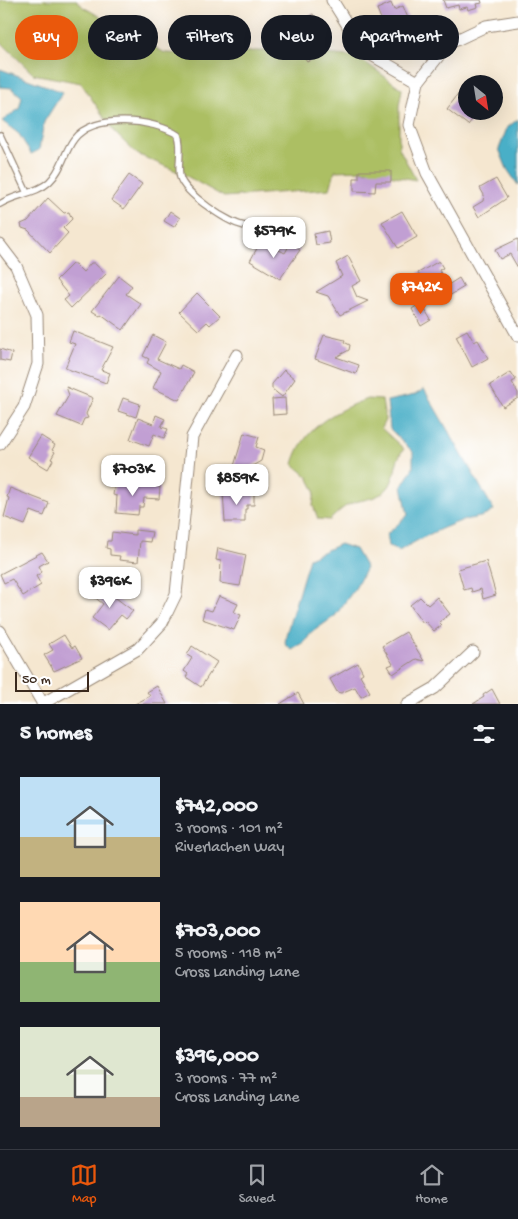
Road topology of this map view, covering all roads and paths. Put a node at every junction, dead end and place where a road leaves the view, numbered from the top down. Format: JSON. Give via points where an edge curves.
{"nodes":[{"id":1,"x":332,"y":0,"type":"edge"},
{"id":2,"x":518,"y":21,"type":"edge"},
{"id":3,"x":418,"y":82,"type":"junction"},
{"id":4,"x":0,"y":135,"type":"edge"},
{"id":5,"x":27,"y":193,"type":"junction"},
{"id":6,"x":0,"y":204,"type":"edge"},
{"id":7,"x":246,"y":226,"type":"dead end"},
{"id":8,"x":0,"y":244,"type":"edge"},
{"id":9,"x":518,"y":336,"type":"edge"},
{"id":10,"x":237,"y":355,"type":"dead end"},
{"id":11,"x":0,"y":444,"type":"edge"},
{"id":12,"x":0,"y":631,"type":"edge"},
{"id":13,"x":473,"y":652,"type":"dead end"},
{"id":14,"x":42,"y":704,"type":"edge"},
{"id":15,"x":407,"y":704,"type":"edge"}],
"edges":[{"from":1,"to":3,"type":"street","via":[[363,50]]},
{"from":2,"to":3,"type":"street","via":[[486,26],[448,44]]},
{"from":3,"to":9,"type":"street","via":[[409,125],[427,172]]},
{"from":4,"to":5,"type":"lane"},
{"from":5,"to":6,"type":"lane"},
{"from":5,"to":7,"type":"lane","via":[[42,188],[53,178],[73,140],[91,125],[134,122],[178,135],[180,176],[185,187],[230,221]]},
{"from":8,"to":11,"type":"street","via":[[16,266],[37,315],[38,364],[24,406]]},
{"from":10,"to":14,"type":"street","via":[[192,437],[176,594],[162,623],[138,649]]},
{"from":12,"to":14,"type":"street"},
{"from":13,"to":15,"type":"street","via":[[435,688]]}]}
